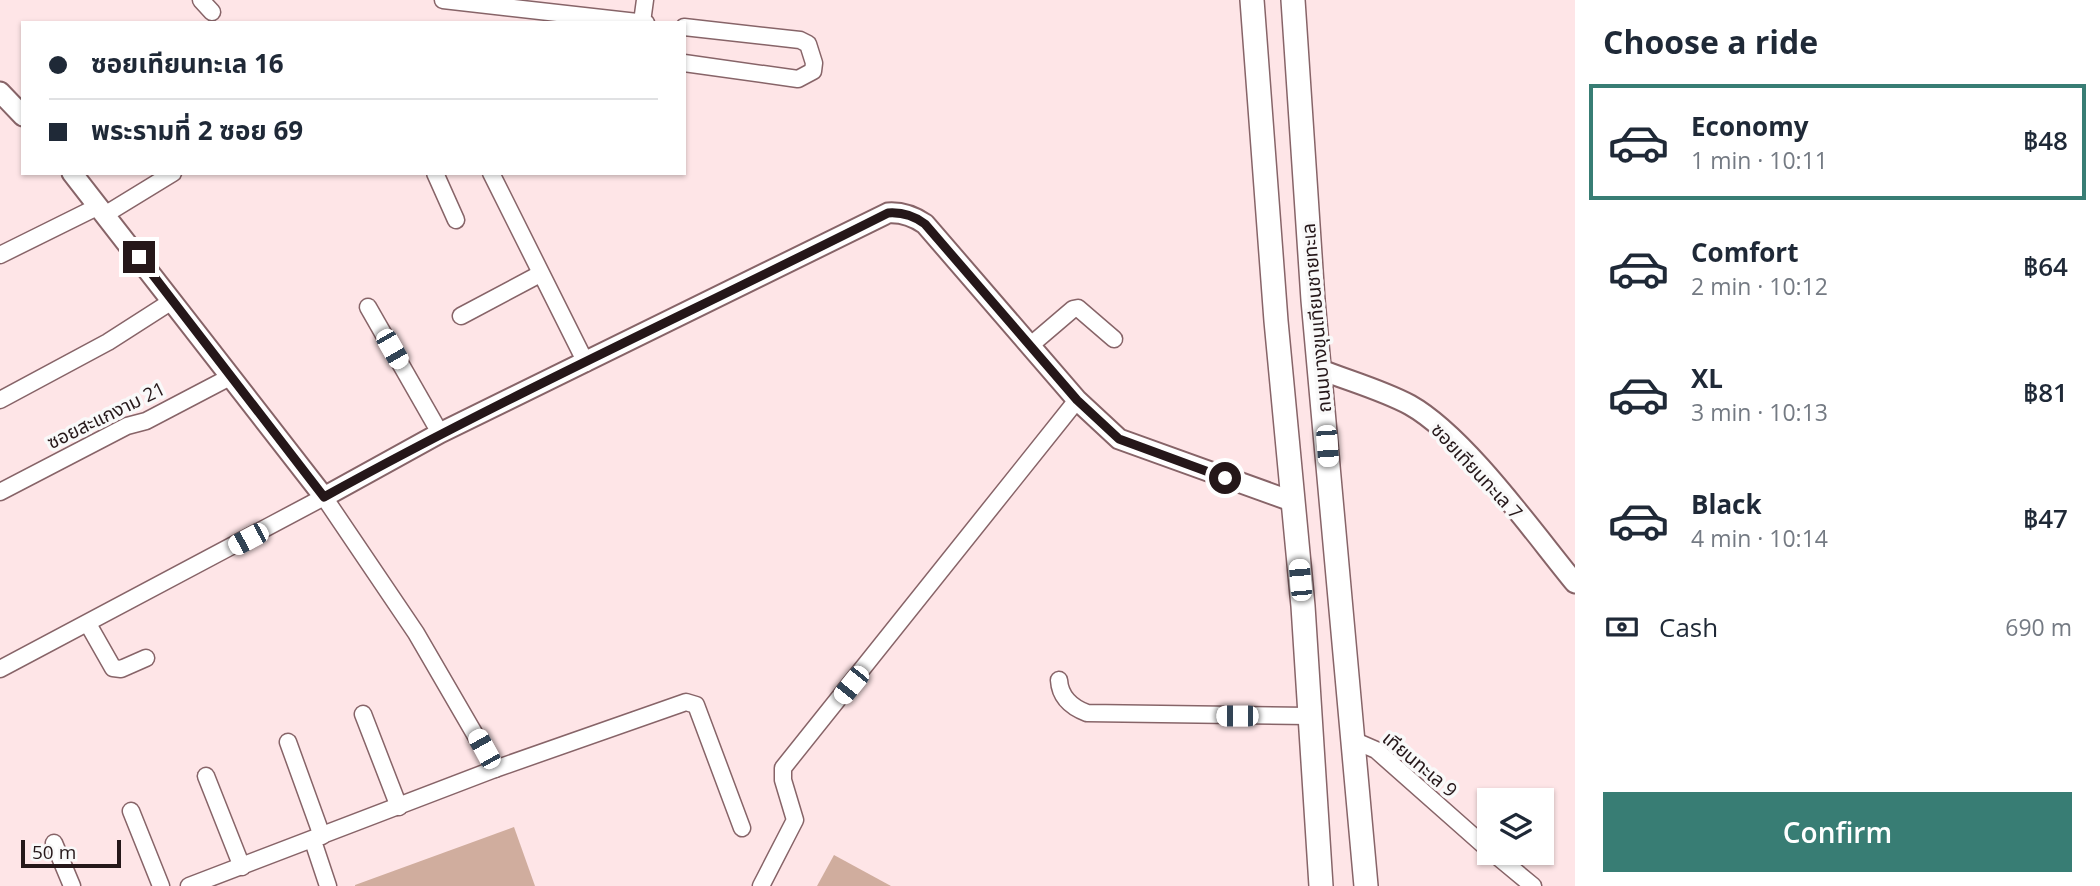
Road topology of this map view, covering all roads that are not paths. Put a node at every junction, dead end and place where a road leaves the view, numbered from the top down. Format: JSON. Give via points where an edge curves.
{"nodes":[{"id":1,"x":443,"y":0,"type":"edge"},
{"id":2,"x":645,"y":0,"type":"edge"},
{"id":3,"x":1252,"y":0,"type":"edge"},
{"id":4,"x":1293,"y":0,"type":"edge"},
{"id":5,"x":538,"y":5,"type":"edge"},
{"id":6,"x":634,"y":21,"type":"edge"},
{"id":7,"x":640,"y":21,"type":"edge"},
{"id":8,"x":686,"y":27,"type":"edge"},
{"id":9,"x":686,"y":64,"type":"edge"},
{"id":10,"x":0,"y":92,"type":"edge"},
{"id":11,"x":21,"y":114,"type":"edge"},
{"id":12,"x":74,"y":175,"type":"edge"},
{"id":13,"x":169,"y":175,"type":"edge"},
{"id":14,"x":436,"y":175,"type":"edge"},
{"id":15,"x":492,"y":175,"type":"edge"},
{"id":16,"x":102,"y":210,"type":"junction"},
{"id":17,"x":456,"y":220,"type":"dead end"},
{"id":18,"x":0,"y":255,"type":"edge"},
{"id":19,"x":541,"y":274,"type":"junction"},
{"id":20,"x":172,"y":301,"type":"junction"},
{"id":21,"x":368,"y":307,"type":"dead end"},
{"id":22,"x":461,"y":316,"type":"dead end"},
{"id":23,"x":1276,"y":321,"type":"junction"},
{"id":24,"x":1315,"y":323,"type":"junction"},
{"id":25,"x":1114,"y":339,"type":"dead end"},
{"id":26,"x":1032,"y":344,"type":"junction"},
{"id":27,"x":586,"y":363,"type":"junction"},
{"id":28,"x":1319,"y":369,"type":"junction"},
{"id":29,"x":230,"y":377,"type":"junction"},
{"id":30,"x":0,"y":400,"type":"edge"},
{"id":31,"x":1077,"y":400,"type":"junction"},
{"id":32,"x":440,"y":433,"type":"junction"},
{"id":33,"x":0,"y":492,"type":"edge"},
{"id":34,"x":324,"y":497,"type":"junction"},
{"id":35,"x":1294,"y":502,"type":"junction"},
{"id":36,"x":1575,"y":583,"type":"edge"},
{"id":37,"x":88,"y":624,"type":"junction"},
{"id":38,"x":146,"y":658,"type":"dead end"},
{"id":39,"x":0,"y":668,"type":"edge"},
{"id":40,"x":1059,"y":680,"type":"dead end"},
{"id":41,"x":363,"y":714,"type":"dead end"},
{"id":42,"x":1309,"y":716,"type":"junction"},
{"id":43,"x":1353,"y":740,"type":"junction"},
{"id":44,"x":288,"y":742,"type":"dead end"},
{"id":45,"x":495,"y":769,"type":"junction"},
{"id":46,"x":206,"y":776,"type":"dead end"},
{"id":47,"x":399,"y":807,"type":"junction"},
{"id":48,"x":131,"y":811,"type":"dead end"},
{"id":49,"x":742,"y":828,"type":"dead end"},
{"id":50,"x":317,"y":838,"type":"junction"},
{"id":51,"x":1477,"y":839,"type":"edge"},
{"id":52,"x":54,"y":843,"type":"dead end"},
{"id":53,"x":1508,"y":865,"type":"edge"},
{"id":54,"x":242,"y":867,"type":"junction"},
{"id":55,"x":72,"y":886,"type":"edge"},
{"id":56,"x":161,"y":886,"type":"edge"},
{"id":57,"x":190,"y":886,"type":"edge"},
{"id":58,"x":328,"y":886,"type":"edge"},
{"id":59,"x":761,"y":886,"type":"edge"},
{"id":60,"x":1321,"y":886,"type":"edge"},
{"id":61,"x":1366,"y":886,"type":"edge"},
{"id":62,"x":1534,"y":886,"type":"edge"}],
"edges":[{"from":1,"to":5,"type":"street"},
{"from":2,"to":7,"type":"street"},
{"from":3,"to":23,"type":"main road","name":"ถนนบางขุนเทียนชายทะเล"},
{"from":4,"to":24,"type":"main road","name":"ถนนบางขุนเทียนชายทะเล"},
{"from":5,"to":6,"type":"street"},
{"from":8,"to":9,"type":"street","via":[[800,40],[808,44],[814,63],[813,71],[798,79]]},
{"from":10,"to":11,"type":"street"},
{"from":12,"to":16,"type":"street"},
{"from":13,"to":16,"type":"street"},
{"from":14,"to":17,"type":"street"},
{"from":15,"to":19,"type":"street"},
{"from":16,"to":18,"type":"street"},
{"from":16,"to":20,"type":"street"},
{"from":19,"to":22,"type":"street"},
{"from":19,"to":27,"type":"street"},
{"from":20,"to":29,"type":"street"},
{"from":20,"to":30,"type":"street","via":[[108,342]]},
{"from":21,"to":32,"type":"street"},
{"from":23,"to":24,"type":"main road","via":[[1282,331],[1294,336]]},
{"from":23,"to":35,"type":"main road","name":"ถนนบางขุนเทียนชายทะเล"},
{"from":24,"to":28,"type":"main road","name":"ถนนบางขุนเทียนชายทะเล"},
{"from":25,"to":26,"type":"street","via":[[1078,308]]},
{"from":26,"to":27,"type":"street","via":[[925,224],[907,214],[888,213]]},
{"from":26,"to":31,"type":"street"},
{"from":27,"to":32,"type":"street"},
{"from":28,"to":36,"type":"street","name":"ซอยเทียนทะเล 7","via":[[1409,405],[1435,423],[1474,462]]},
{"from":28,"to":43,"type":"main road","name":"ถนนบางขุนเทียนชายทะเล"},
{"from":29,"to":33,"type":"street","name":"ซอยสะแกงาม 21"},
{"from":29,"to":34,"type":"street"},
{"from":31,"to":35,"type":"street","via":[[1119,439]]},
{"from":31,"to":59,"type":"street","via":[[783,768],[795,820]]},
{"from":32,"to":34,"type":"street"},
{"from":34,"to":37,"type":"street"},
{"from":34,"to":45,"type":"street","via":[[416,634]]},
{"from":35,"to":42,"type":"main road","name":"ถนนบางขุนเทียนชายทะเล"},
{"from":37,"to":38,"type":"street","via":[[113,668]]},
{"from":37,"to":39,"type":"street"},
{"from":40,"to":42,"type":"street","via":[[1060,692],[1076,709],[1087,713]]},
{"from":41,"to":47,"type":"street"},
{"from":42,"to":60,"type":"main road","name":"ถนนบางขุนเทียนชายทะเล"},
{"from":43,"to":51,"type":"street","name":"เทียนทะเล 9","via":[[1376,750]]},
{"from":43,"to":61,"type":"main road","name":"ถนนบางขุนเทียนชายทะเล"},
{"from":44,"to":50,"type":"street"},
{"from":45,"to":47,"type":"street"},
{"from":45,"to":49,"type":"street","via":[[693,702]]},
{"from":46,"to":54,"type":"street"},
{"from":47,"to":50,"type":"street"},
{"from":48,"to":56,"type":"street"},
{"from":50,"to":54,"type":"street"},
{"from":50,"to":58,"type":"street"},
{"from":52,"to":55,"type":"street"},
{"from":53,"to":62,"type":"street","name":"เทียนทะเล 9"},
{"from":54,"to":57,"type":"street"}]}
